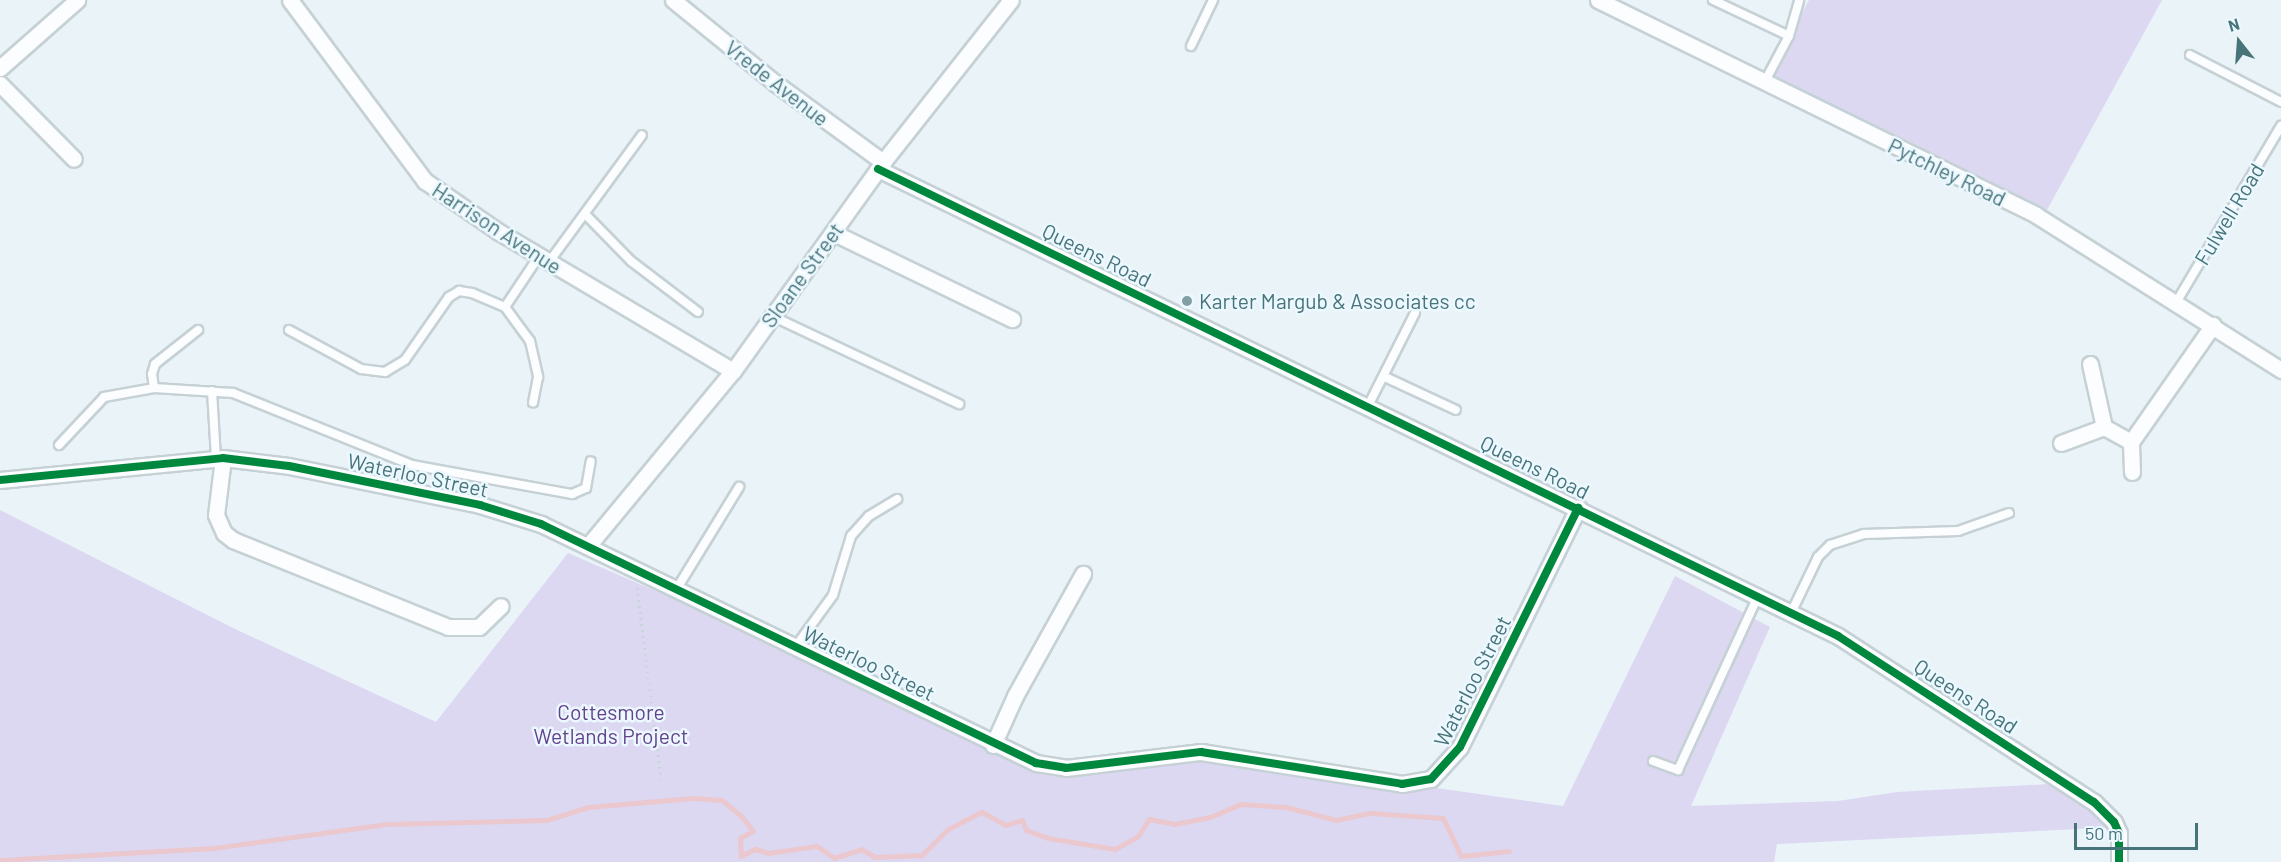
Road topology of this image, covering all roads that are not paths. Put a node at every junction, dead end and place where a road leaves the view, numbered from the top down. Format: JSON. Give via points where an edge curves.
{"nodes":[{"id":1,"x":77,"y":0,"type":"edge"},
{"id":2,"x":290,"y":0,"type":"edge"},
{"id":3,"x":673,"y":0,"type":"edge"},
{"id":4,"x":1011,"y":0,"type":"edge"},
{"id":5,"x":1213,"y":0,"type":"edge"},
{"id":6,"x":1598,"y":0,"type":"edge"},
{"id":7,"x":1713,"y":0,"type":"edge"},
{"id":8,"x":1800,"y":0,"type":"edge"},
{"id":9,"x":1788,"y":36,"type":"junction"},
{"id":10,"x":1191,"y":46,"type":"dead end"},
{"id":11,"x":2190,"y":55,"type":"dead end"},
{"id":12,"x":0,"y":68,"type":"edge"},
{"id":13,"x":1764,"y":83,"type":"junction"},
{"id":14,"x":0,"y":84,"type":"edge"},
{"id":15,"x":2281,"y":102,"type":"edge"},
{"id":16,"x":2281,"y":126,"type":"edge"},
{"id":17,"x":642,"y":135,"type":"dead end"},
{"id":18,"x":74,"y":159,"type":"dead end"},
{"id":19,"x":881,"y":166,"type":"junction"},
{"id":20,"x":586,"y":215,"type":"junction"},
{"id":21,"x":834,"y":233,"type":"junction"},
{"id":22,"x":544,"y":259,"type":"junction"},
{"id":23,"x":2177,"y":301,"type":"junction"},
{"id":24,"x":505,"y":308,"type":"junction"},
{"id":25,"x":698,"y":312,"type":"dead end"},
{"id":26,"x":1415,"y":313,"type":"dead end"},
{"id":27,"x":772,"y":316,"type":"junction"},
{"id":28,"x":1012,"y":320,"type":"dead end"},
{"id":29,"x":2212,"y":325,"type":"junction"},
{"id":30,"x":198,"y":330,"type":"dead end"},
{"id":31,"x":290,"y":330,"type":"dead end"},
{"id":32,"x":2090,"y":364,"type":"dead end"},
{"id":33,"x":2281,"y":369,"type":"edge"},
{"id":34,"x":732,"y":371,"type":"junction"},
{"id":35,"x":1385,"y":376,"type":"junction"},
{"id":36,"x":154,"y":388,"type":"junction"},
{"id":37,"x":212,"y":391,"type":"junction"},
{"id":38,"x":533,"y":403,"type":"dead end"},
{"id":39,"x":959,"y":404,"type":"dead end"},
{"id":40,"x":1368,"y":406,"type":"junction"},
{"id":41,"x":1456,"y":410,"type":"dead end"},
{"id":42,"x":2104,"y":427,"type":"junction"},
{"id":43,"x":2131,"y":442,"type":"junction"},
{"id":44,"x":2061,"y":443,"type":"dead end"},
{"id":45,"x":59,"y":445,"type":"dead end"},
{"id":46,"x":219,"y":458,"type":"junction"},
{"id":47,"x":591,"y":461,"type":"dead end"},
{"id":48,"x":2132,"y":472,"type":"dead end"},
{"id":49,"x":0,"y":480,"type":"edge"},
{"id":50,"x":739,"y":487,"type":"dead end"},
{"id":51,"x":897,"y":498,"type":"dead end"},
{"id":52,"x":1578,"y":508,"type":"junction"},
{"id":53,"x":2009,"y":513,"type":"dead end"},
{"id":54,"x":588,"y":546,"type":"junction"},
{"id":55,"x":1083,"y":574,"type":"dead end"},
{"id":56,"x":676,"y":592,"type":"junction"},
{"id":57,"x":1758,"y":595,"type":"junction"},
{"id":58,"x":501,"y":606,"type":"dead end"},
{"id":59,"x":1792,"y":611,"type":"junction"},
{"id":60,"x":796,"y":646,"type":"junction"},
{"id":61,"x":993,"y":745,"type":"junction"},
{"id":62,"x":1653,"y":761,"type":"dead end"},
{"id":63,"x":2120,"y":862,"type":"edge"}],
"edges":[{"from":1,"to":12,"type":"street"},
{"from":2,"to":22,"type":"street","name":"Harrison Avenue","via":[[425,181],[451,202]]},
{"from":3,"to":19,"type":"street","name":"Vrede Avenue"},
{"from":4,"to":19,"type":"street","name":"Sloane Street"},
{"from":5,"to":10,"type":"lane"},
{"from":6,"to":13,"type":"street","name":"Pytchley Road"},
{"from":7,"to":9,"type":"lane"},
{"from":8,"to":9,"type":"lane"},
{"from":9,"to":13,"type":"lane"},
{"from":11,"to":15,"type":"lane"},
{"from":13,"to":23,"type":"street","name":"Pytchley Road","via":[[2036,215]]},
{"from":14,"to":18,"type":"street"},
{"from":16,"to":23,"type":"lane","name":"Fulwell Road"},
{"from":17,"to":20,"type":"lane"},
{"from":19,"to":21,"type":"street","name":"Sloane Street"},
{"from":19,"to":40,"type":"street","name":"Queens Road"},
{"from":20,"to":22,"type":"lane"},
{"from":20,"to":25,"type":"lane","via":[[631,261]]},
{"from":21,"to":27,"type":"street","name":"Sloane Street"},
{"from":21,"to":28,"type":"street"},
{"from":22,"to":24,"type":"lane"},
{"from":22,"to":34,"type":"street","name":"Harrison Avenue"},
{"from":23,"to":29,"type":"street","name":"Pytchley Road"},
{"from":24,"to":31,"type":"lane","via":[[466,291],[453,293],[405,360],[385,372],[361,369]]},
{"from":24,"to":38,"type":"lane","via":[[535,352],[538,376]]},
{"from":26,"to":35,"type":"lane"},
{"from":27,"to":34,"type":"street","name":"Sloane Street"},
{"from":27,"to":39,"type":"lane"},
{"from":29,"to":33,"type":"street","name":"Pytchley Road"},
{"from":29,"to":43,"type":"street"},
{"from":30,"to":36,"type":"lane","via":[[155,364]]},
{"from":32,"to":42,"type":"street"},
{"from":34,"to":54,"type":"street","name":"Sloane Street"},
{"from":35,"to":40,"type":"lane"},
{"from":35,"to":41,"type":"lane"},
{"from":36,"to":37,"type":"lane","via":[[185,393]]},
{"from":36,"to":45,"type":"lane","via":[[104,397]]},
{"from":37,"to":46,"type":"lane"},
{"from":37,"to":47,"type":"lane","via":[[233,393],[412,465],[572,494],[586,488]]},
{"from":40,"to":52,"type":"street","name":"Queens Road"},
{"from":42,"to":43,"type":"street"},
{"from":42,"to":44,"type":"street"},
{"from":43,"to":48,"type":"street"},
{"from":46,"to":49,"type":"street","name":"Waterloo Street"},
{"from":46,"to":54,"type":"street","name":"Waterloo Street","via":[[289,466],[500,510]]},
{"from":46,"to":58,"type":"street","via":[[216,514],[224,533],[233,540],[448,627],[479,627]]},
{"from":50,"to":56,"type":"lane"},
{"from":51,"to":60,"type":"lane","via":[[869,516],[852,536],[833,596]]},
{"from":52,"to":57,"type":"street","name":"Queens Road"},
{"from":52,"to":61,"type":"street","name":"Waterloo Street","via":[[1460,747],[1440,772],[1423,782],[1384,782],[1201,752],[1052,767]]},
{"from":53,"to":59,"type":"lane","via":[[1958,531],[1864,534],[1830,545],[1818,557]]},
{"from":54,"to":56,"type":"street","name":"Waterloo Street"},
{"from":55,"to":61,"type":"street","via":[[1015,696]]},
{"from":56,"to":60,"type":"street","name":"Waterloo Street"},
{"from":57,"to":59,"type":"street","name":"Queens Road"},
{"from":57,"to":62,"type":"lane","via":[[1678,770]]},
{"from":59,"to":63,"type":"street","name":"Queens Road","via":[[1877,659],[2094,802],[2114,822],[2119,833]]},
{"from":60,"to":61,"type":"street","name":"Waterloo Street"}]}
